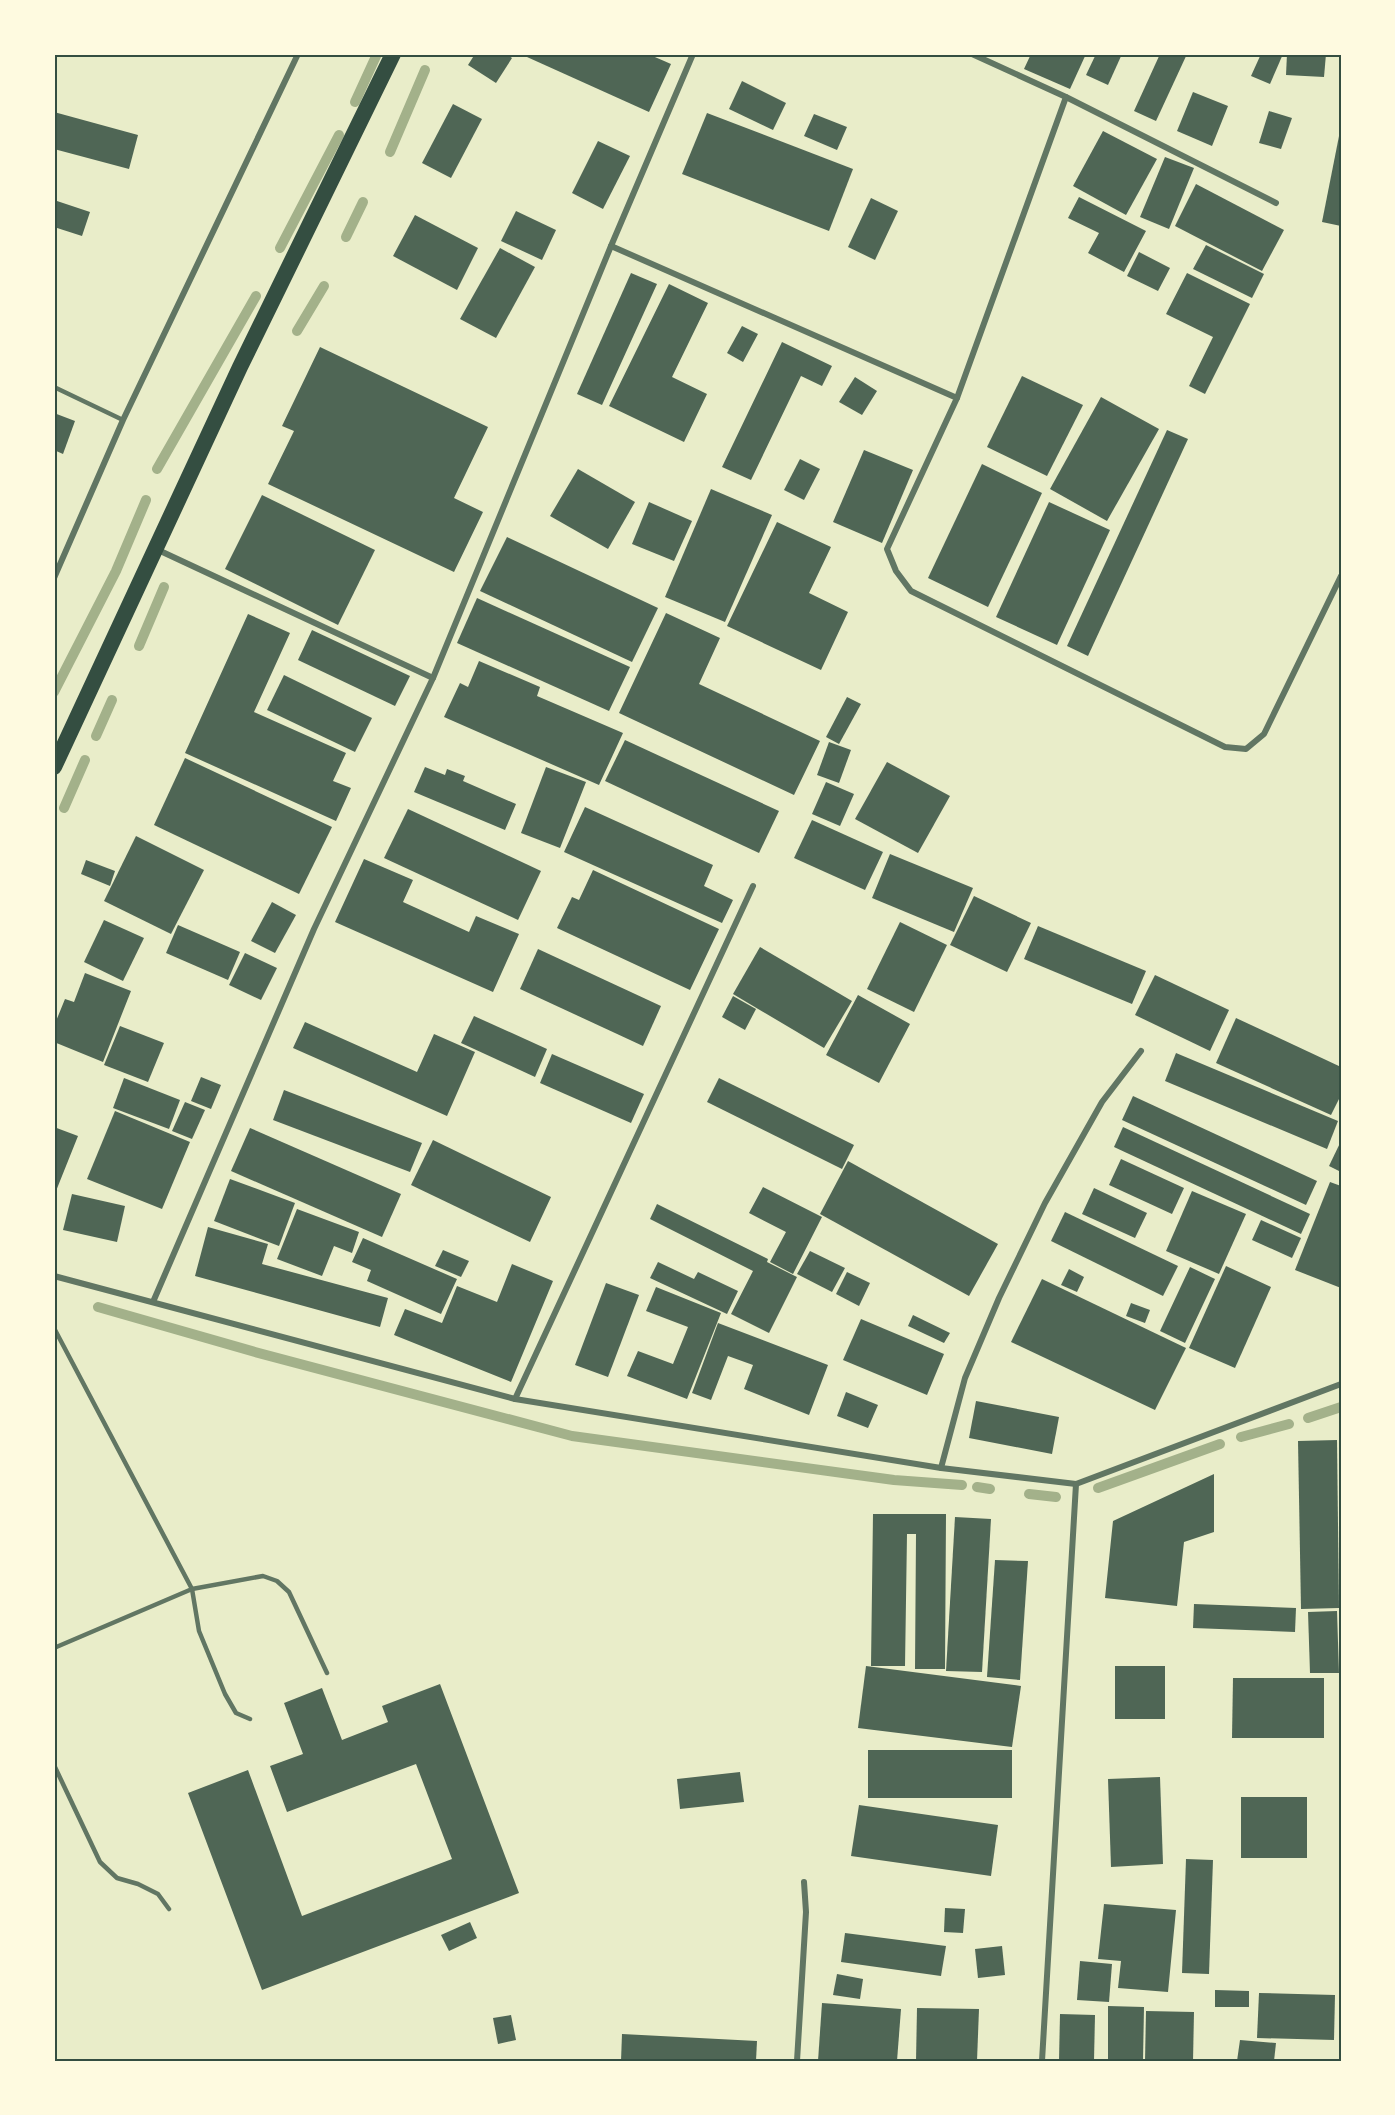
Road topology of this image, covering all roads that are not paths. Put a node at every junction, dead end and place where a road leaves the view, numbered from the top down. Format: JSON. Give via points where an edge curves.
{"nodes":[{"id":1,"x":298,"y":54,"type":"edge"},
{"id":2,"x":393,"y":54,"type":"edge"},
{"id":3,"x":693,"y":54,"type":"edge"},
{"id":4,"x":972,"y":54,"type":"edge"},
{"id":5,"x":1066,"y":97,"type":"junction"},
{"id":6,"x":1276,"y":203,"type":"dead end"},
{"id":7,"x":611,"y":246,"type":"junction"},
{"id":8,"x":54,"y":387,"type":"edge"},
{"id":9,"x":957,"y":398,"type":"junction"},
{"id":10,"x":123,"y":420,"type":"junction"},
{"id":11,"x":155,"y":549,"type":"junction"},
{"id":12,"x":1341,"y":576,"type":"edge"},
{"id":13,"x":54,"y":578,"type":"edge"},
{"id":14,"x":433,"y":678,"type":"junction"},
{"id":15,"x":54,"y":767,"type":"edge"},
{"id":16,"x":753,"y":886,"type":"dead end"},
{"id":17,"x":1141,"y":1051,"type":"dead end"},
{"id":18,"x":54,"y":1276,"type":"edge"},
{"id":19,"x":153,"y":1302,"type":"junction"},
{"id":20,"x":54,"y":1328,"type":"edge"},
{"id":21,"x":1341,"y":1384,"type":"edge"},
{"id":22,"x":514,"y":1399,"type":"junction"},
{"id":23,"x":941,"y":1468,"type":"junction"},
{"id":24,"x":1076,"y":1484,"type":"junction"},
{"id":25,"x":192,"y":1589,"type":"junction"},
{"id":26,"x":54,"y":1648,"type":"edge"},
{"id":27,"x":327,"y":1673,"type":"dead end"},
{"id":28,"x":250,"y":1719,"type":"dead end"},
{"id":29,"x":54,"y":1765,"type":"edge"},
{"id":30,"x":804,"y":1882,"type":"dead end"},
{"id":31,"x":169,"y":1909,"type":"dead end"},
{"id":32,"x":796,"y":2061,"type":"edge"},
{"id":33,"x":1042,"y":2061,"type":"edge"}],
"edges":[{"from":1,"to":10,"type":"street"},
{"from":2,"to":11,"type":"highway"},
{"from":3,"to":7,"type":"street"},
{"from":4,"to":5,"type":"street"},
{"from":5,"to":6,"type":"street"},
{"from":5,"to":9,"type":"street"},
{"from":7,"to":9,"type":"street"},
{"from":7,"to":14,"type":"street"},
{"from":8,"to":10,"type":"lane"},
{"from":9,"to":12,"type":"street","via":[[887,549],[896,572],[911,591],[1225,747],[1246,749],[1264,734]]},
{"from":10,"to":13,"type":"street"},
{"from":11,"to":14,"type":"street"},
{"from":11,"to":15,"type":"highway"},
{"from":14,"to":19,"type":"street","via":[[314,929]]},
{"from":16,"to":22,"type":"street"},
{"from":17,"to":23,"type":"street","via":[[1102,1102],[1045,1203],[999,1298],[965,1377]]},
{"from":18,"to":19,"type":"street"},
{"from":19,"to":22,"type":"street"},
{"from":20,"to":25,"type":"lane"},
{"from":21,"to":24,"type":"street"},
{"from":22,"to":23,"type":"street"},
{"from":23,"to":24,"type":"street"},
{"from":24,"to":33,"type":"street"},
{"from":25,"to":26,"type":"lane"},
{"from":25,"to":27,"type":"lane","via":[[263,1576],[277,1581],[289,1592]]},
{"from":25,"to":28,"type":"lane","via":[[199,1630],[225,1694],[236,1713]]},
{"from":29,"to":31,"type":"lane","via":[[100,1862],[117,1878],[158,1894]]},
{"from":30,"to":32,"type":"street","via":[[806,1912]]}]}
